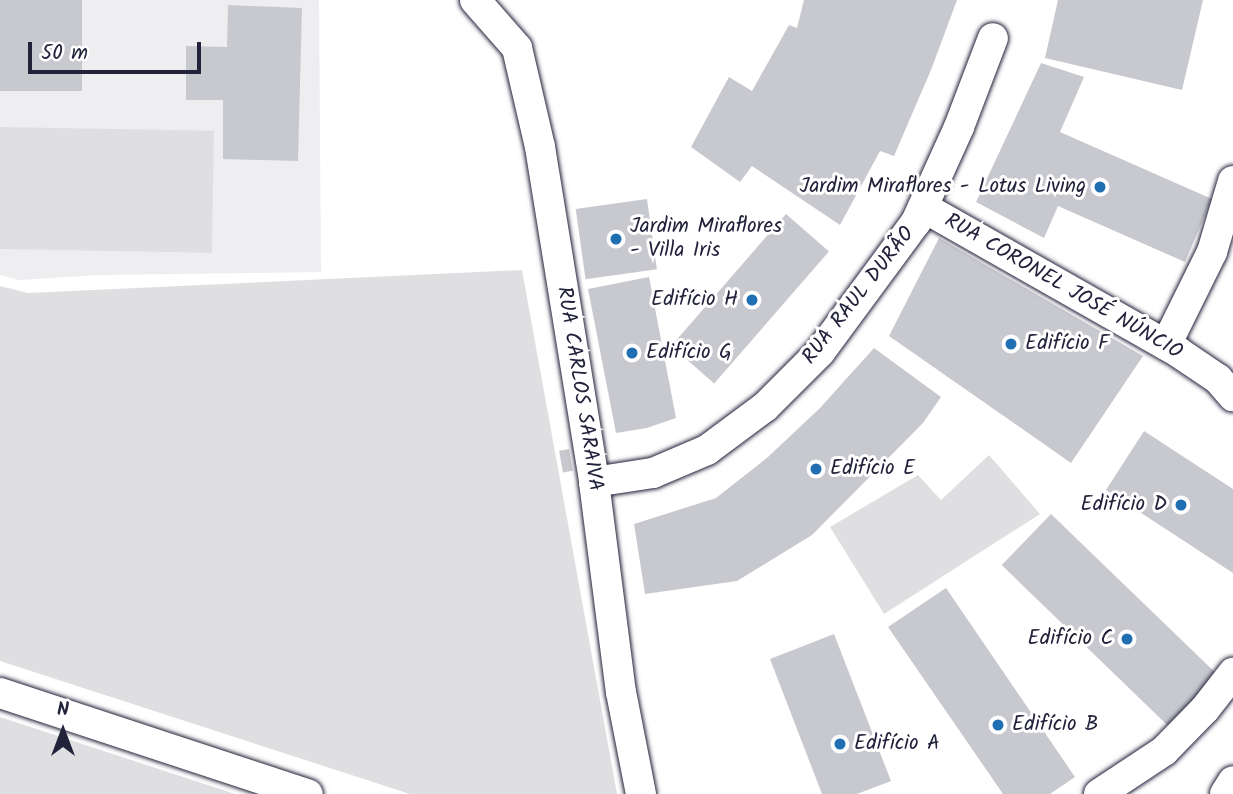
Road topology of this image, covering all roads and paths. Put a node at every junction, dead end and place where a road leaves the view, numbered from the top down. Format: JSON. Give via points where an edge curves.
{"nodes":[{"id":1,"x":475,"y":0,"type":"edge"},
{"id":2,"x":993,"y":37,"type":"dead end"},
{"id":3,"x":1233,"y":181,"type":"edge"},
{"id":4,"x":923,"y":207,"type":"junction"},
{"id":5,"x":1166,"y":345,"type":"junction"},
{"id":6,"x":1233,"y":396,"type":"edge"},
{"id":7,"x":594,"y":482,"type":"junction"},
{"id":8,"x":1233,"y":673,"type":"edge"},
{"id":9,"x":0,"y":692,"type":"edge"},
{"id":10,"x":1233,"y":781,"type":"edge"},
{"id":11,"x":308,"y":794,"type":"edge"},
{"id":12,"x":641,"y":794,"type":"edge"},
{"id":13,"x":1099,"y":794,"type":"edge"},
{"id":14,"x":1225,"y":794,"type":"edge"}],
"edges":[{"from":1,"to":7,"type":"street","name":"RUA CARLOS SARAIVA","via":[[517,48],[540,147]]},
{"from":2,"to":4,"type":"street","name":"RUA RAUL DURÃO"},
{"from":3,"to":5,"type":"street","via":[[1212,252]]},
{"from":4,"to":5,"type":"street","name":"RUA CORONEL JOSÉ NÚNCIO"},
{"from":4,"to":7,"type":"street","name":"RUA RAUL DURÃO","via":[[820,352],[765,407],[706,450],[653,472]]},
{"from":5,"to":6,"type":"street","name":"RUA CORONEL JOSÉ NÚNCIO","via":[[1218,379]]},
{"from":7,"to":12,"type":"street","name":"RUA CARLOS SARAIVA","via":[[621,692]]},
{"from":8,"to":13,"type":"street","via":[[1164,751]]},
{"from":9,"to":11,"type":"street"},
{"from":10,"to":14,"type":"street"}]}
